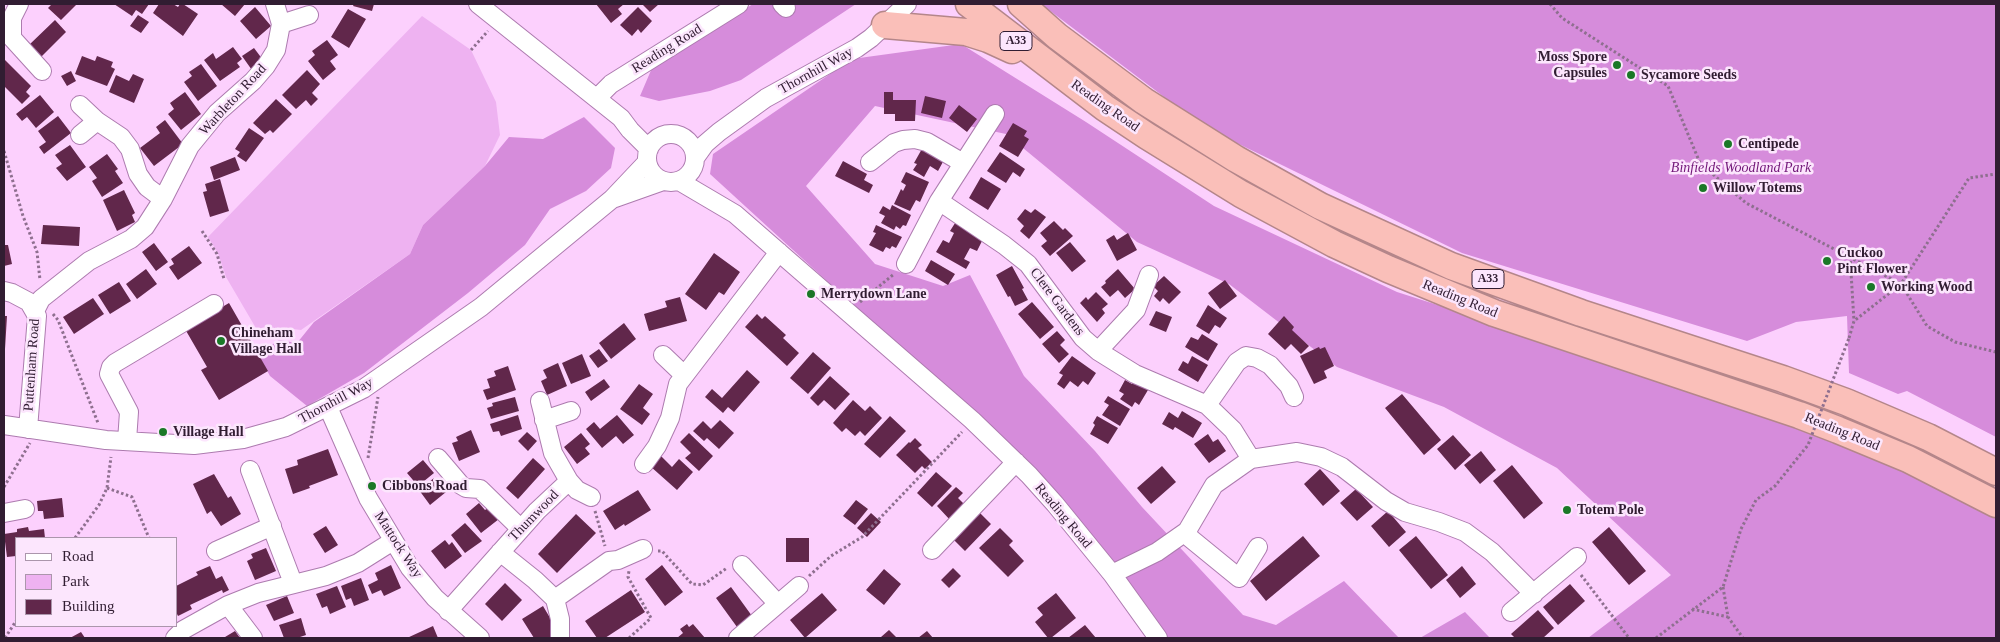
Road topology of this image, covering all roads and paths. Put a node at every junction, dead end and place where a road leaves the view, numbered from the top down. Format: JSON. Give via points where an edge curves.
{"nodes":[{"id":1,"x":276,"y":4,"type":"edge"},
{"id":2,"x":478,"y":4,"type":"edge"},
{"id":3,"x":739,"y":4,"type":"edge"},
{"id":4,"x":907,"y":4,"type":"edge"},
{"id":5,"x":969,"y":4,"type":"edge"},
{"id":6,"x":997,"y":4,"type":"edge"},
{"id":7,"x":1021,"y":4,"type":"edge"},
{"id":8,"x":1550,"y":4,"type":"edge"},
{"id":9,"x":16,"y":11,"type":"edge"},
{"id":10,"x":309,"y":15,"type":"dead end"},
{"id":11,"x":499,"y":20,"type":"junction"},
{"id":12,"x":280,"y":24,"type":"junction"},
{"id":13,"x":885,"y":25,"type":"junction"},
{"id":14,"x":471,"y":50,"type":"dead end"},
{"id":15,"x":42,"y":70,"type":"dead end"},
{"id":16,"x":1064,"y":77,"type":"junction"},
{"id":17,"x":597,"y":98,"type":"junction"},
{"id":18,"x":80,"y":105,"type":"dead end"},
{"id":19,"x":995,"y":114,"type":"dead end"},
{"id":20,"x":621,"y":118,"type":"junction"},
{"id":21,"x":96,"y":121,"type":"junction"},
{"id":22,"x":719,"y":132,"type":"junction"},
{"id":23,"x":80,"y":135,"type":"dead end"},
{"id":24,"x":668,"y":136,"type":"junction"},
{"id":25,"x":4,"y":151,"type":"edge"},
{"id":26,"x":648,"y":156,"type":"junction"},
{"id":27,"x":870,"y":162,"type":"dead end"},
{"id":28,"x":963,"y":163,"type":"junction"},
{"id":29,"x":682,"y":172,"type":"junction"},
{"id":30,"x":1996,"y":174,"type":"edge"},
{"id":31,"x":163,"y":199,"type":"junction"},
{"id":32,"x":612,"y":199,"type":"junction"},
{"id":33,"x":939,"y":201,"type":"junction"},
{"id":34,"x":202,"y":231,"type":"dead end"},
{"id":35,"x":779,"y":252,"type":"junction"},
{"id":36,"x":1850,"y":256,"type":"junction"},
{"id":37,"x":906,"y":264,"type":"joint"},
{"id":38,"x":1149,"y":275,"type":"dead end"},
{"id":39,"x":224,"y":279,"type":"dead end"},
{"id":40,"x":1901,"y":284,"type":"junction"},
{"id":41,"x":4,"y":291,"type":"edge"},
{"id":42,"x":214,"y":304,"type":"dead end"},
{"id":43,"x":38,"y":305,"type":"junction"},
{"id":44,"x":850,"y":314,"type":"junction"},
{"id":45,"x":1854,"y":321,"type":"junction"},
{"id":46,"x":1098,"y":351,"type":"junction"},
{"id":47,"x":1996,"y":352,"type":"edge"},
{"id":48,"x":663,"y":355,"type":"dead end"},
{"id":49,"x":381,"y":377,"type":"junction"},
{"id":50,"x":681,"y":380,"type":"junction"},
{"id":51,"x":1294,"y":397,"type":"dead end"},
{"id":52,"x":540,"y":401,"type":"dead end"},
{"id":53,"x":1208,"y":405,"type":"junction"},
{"id":54,"x":328,"y":407,"type":"junction"},
{"id":55,"x":571,"y":411,"type":"dead end"},
{"id":56,"x":544,"y":420,"type":"junction"},
{"id":57,"x":972,"y":420,"type":"junction"},
{"id":58,"x":98,"y":423,"type":"dead end"},
{"id":59,"x":4,"y":425,"type":"edge"},
{"id":60,"x":33,"y":429,"type":"junction"},
{"id":61,"x":127,"y":441,"type":"junction"},
{"id":62,"x":111,"y":457,"type":"dead end"},
{"id":63,"x":438,"y":458,"type":"dead end"},
{"id":64,"x":368,"y":459,"type":"dead end"},
{"id":65,"x":1251,"y":459,"type":"junction"},
{"id":66,"x":1016,"y":462,"type":"junction"},
{"id":67,"x":644,"y":464,"type":"dead end"},
{"id":68,"x":250,"y":470,"type":"dead end"},
{"id":69,"x":1996,"y":472,"type":"edge"},
{"id":70,"x":569,"y":481,"type":"junction"},
{"id":71,"x":4,"y":487,"type":"edge"},
{"id":72,"x":107,"y":488,"type":"junction"},
{"id":73,"x":591,"y":496,"type":"joint"},
{"id":74,"x":1996,"y":504,"type":"edge"},
{"id":75,"x":25,"y":509,"type":"dead end"},
{"id":76,"x":4,"y":513,"type":"edge"},
{"id":77,"x":272,"y":526,"type":"junction"},
{"id":78,"x":520,"y":529,"type":"junction"},
{"id":79,"x":1187,"y":531,"type":"junction"},
{"id":80,"x":76,"y":537,"type":"edge"},
{"id":81,"x":149,"y":537,"type":"edge"},
{"id":82,"x":392,"y":541,"type":"junction"},
{"id":83,"x":1258,"y":547,"type":"dead end"},
{"id":84,"x":932,"y":550,"type":"dead end"},
{"id":85,"x":216,"y":551,"type":"dead end"},
{"id":86,"x":638,"y":551,"type":"junction"},
{"id":87,"x":500,"y":552,"type":"junction"},
{"id":88,"x":1577,"y":557,"type":"dead end"},
{"id":89,"x":609,"y":561,"type":"junction"},
{"id":90,"x":742,"y":565,"type":"joint"},
{"id":91,"x":1562,"y":570,"type":"junction"},
{"id":92,"x":1112,"y":574,"type":"junction"},
{"id":93,"x":293,"y":583,"type":"junction"},
{"id":94,"x":799,"y":586,"type":"joint"},
{"id":95,"x":1723,"y":587,"type":"junction"},
{"id":96,"x":1534,"y":594,"type":"junction"},
{"id":97,"x":555,"y":599,"type":"junction"},
{"id":98,"x":778,"y":604,"type":"junction"},
{"id":99,"x":228,"y":605,"type":"junction"},
{"id":100,"x":1692,"y":609,"type":"junction"},
{"id":101,"x":448,"y":611,"type":"junction"},
{"id":102,"x":1511,"y":612,"type":"dead end"},
{"id":103,"x":1728,"y":617,"type":"junction"},
{"id":104,"x":15,"y":623,"type":"edge"},
{"id":105,"x":5,"y":638,"type":"edge"},
{"id":106,"x":175,"y":638,"type":"edge"},
{"id":107,"x":253,"y":638,"type":"edge"},
{"id":108,"x":480,"y":638,"type":"edge"},
{"id":109,"x":560,"y":638,"type":"edge"},
{"id":110,"x":629,"y":638,"type":"edge"},
{"id":111,"x":738,"y":638,"type":"edge"},
{"id":112,"x":1158,"y":638,"type":"edge"},
{"id":113,"x":1628,"y":638,"type":"edge"},
{"id":114,"x":1656,"y":638,"type":"edge"},
{"id":115,"x":1743,"y":638,"type":"edge"}],
"edges":[{"from":1,"to":12,"type":"street","name":"Warbleton Road"},
{"from":2,"to":11,"type":"street"},
{"from":3,"to":17,"type":"street","name":"Reading Road","via":[[611,84]]},
{"from":4,"to":13,"type":"street","name":"Thornhill Way"},
{"from":5,"to":16,"type":"highway","name":"Reading Road","number":"A33"},
{"from":6,"to":16,"type":"highway","via":[[1036,37]]},
{"from":7,"to":69,"type":"highway","name":"Reading Road","number":"A33","via":[[1065,42],[1144,101],[1236,159],[1320,206],[1459,268],[1581,313],[1846,402]]},
{"from":8,"to":36,"type":"path","via":[[1562,18],[1668,86],[1700,163],[1746,203]]},
{"from":9,"to":15,"type":"street","via":[[12,38]]},
{"from":10,"to":12,"type":"street"},
{"from":11,"to":14,"type":"path"},
{"from":11,"to":17,"type":"street"},
{"from":12,"to":31,"type":"street","name":"Warbleton Road","via":[[276,50],[266,66],[217,113],[190,146]]},
{"from":13,"to":16,"type":"highway","via":[[977,35],[1010,48]]},
{"from":13,"to":22,"type":"street","name":"Thornhill Way","via":[[857,48],[766,98]]},
{"from":16,"to":74,"type":"highway","name":"Reading Road","number":"A33","via":[[1133,127],[1241,194],[1388,269],[1494,313],[1807,418],[1908,459]]},
{"from":17,"to":20,"type":"street"},
{"from":18,"to":21,"type":"street"},
{"from":19,"to":28,"type":"street"},
{"from":20,"to":24,"type":"street"},
{"from":20,"to":26,"type":"street"},
{"from":21,"to":23,"type":"street"},
{"from":21,"to":31,"type":"street","via":[[121,137],[130,149],[138,174],[147,187]]},
{"from":22,"to":24,"type":"street","name":"Thornhill Way"},
{"from":22,"to":29,"type":"street","name":"Thornhill Way"},
{"from":24,"to":26,"type":"street","via":[[652,143]]},
{"from":24,"to":29,"type":"street","via":[[682,137],[689,143]]},
{"from":25,"to":43,"type":"path","via":[[37,252]]},
{"from":26,"to":29,"type":"street","via":[[649,169],[655,177]]},
{"from":26,"to":32,"type":"street","name":"Thornhill Way"},
{"from":27,"to":28,"type":"street","via":[[884,149],[903,140],[915,139],[940,148]]},
{"from":28,"to":33,"type":"street"},
{"from":29,"to":32,"type":"street","name":"Thornhill Way"},
{"from":29,"to":35,"type":"street","name":"Reading Road"},
{"from":30,"to":40,"type":"path","via":[[1969,178]]},
{"from":31,"to":43,"type":"street","name":"Warbleton Road","via":[[145,227],[89,261]]},
{"from":32,"to":49,"type":"street","name":"Thornhill Way","via":[[480,307]]},
{"from":33,"to":37,"type":"street"},
{"from":33,"to":46,"type":"street","name":"Clere Gardens","via":[[1028,264],[1083,338]]},
{"from":34,"to":39,"type":"path","via":[[217,254]]},
{"from":35,"to":44,"type":"street","name":"Reading Road"},
{"from":35,"to":50,"type":"street"},
{"from":36,"to":40,"type":"path"},
{"from":36,"to":45,"type":"path"},
{"from":37,"to":44,"type":"path"},
{"from":38,"to":46,"type":"street","via":[[1136,310]]},
{"from":40,"to":45,"type":"path"},
{"from":40,"to":47,"type":"path","via":[[1927,326],[1955,342]]},
{"from":41,"to":43,"type":"street","name":"Puttenham Road"},
{"from":42,"to":61,"type":"street","via":[[111,368],[109,374],[129,412]]},
{"from":43,"to":58,"type":"path","via":[[58,320]]},
{"from":43,"to":60,"type":"street","name":"Puttenham Road"},
{"from":44,"to":57,"type":"street","name":"Reading Road"},
{"from":45,"to":95,"type":"path","bridge":true,"via":[[1808,445],[1775,486],[1756,500],[1740,529]]},
{"from":46,"to":53,"type":"street","name":"Clere Gardens","via":[[1135,374]]},
{"from":48,"to":50,"type":"street"},
{"from":49,"to":54,"type":"street","name":"Thornhill Way"},
{"from":49,"to":64,"type":"path"},
{"from":50,"to":67,"type":"street","via":[[670,418]]},
{"from":51,"to":53,"type":"street","via":[[1290,386],[1270,365],[1246,356],[1230,371]]},
{"from":52,"to":56,"type":"street","name":"Thumwood"},
{"from":53,"to":65,"type":"street","name":"Clere Gardens","via":[[1233,430]]},
{"from":54,"to":61,"type":"street","name":"Thornhill Way","via":[[286,427],[236,440],[194,444]]},
{"from":54,"to":82,"type":"street","name":"Mattock Way","via":[[364,489]]},
{"from":55,"to":56,"type":"street"},
{"from":56,"to":70,"type":"street","name":"Thumwood","via":[[553,453]]},
{"from":57,"to":66,"type":"street","name":"Reading Road"},
{"from":57,"to":94,"type":"path","via":[[862,538],[831,556]]},
{"from":59,"to":60,"type":"street","name":"Thornhill Way"},
{"from":60,"to":61,"type":"street","name":"Thornhill Way"},
{"from":60,"to":71,"type":"path"},
{"from":62,"to":72,"type":"path"},
{"from":63,"to":78,"type":"street","via":[[461,485],[480,489]]},
{"from":65,"to":79,"type":"street","via":[[1214,485]]},
{"from":65,"to":96,"type":"street","via":[[1296,452],[1321,457],[1342,467],[1386,501],[1406,512],[1465,532],[1492,552]]},
{"from":66,"to":84,"type":"street"},
{"from":66,"to":92,"type":"street","name":"Reading Road"},
{"from":68,"to":77,"type":"street"},
{"from":70,"to":73,"type":"street","name":"Thumwood","via":[[577,490]]},
{"from":70,"to":78,"type":"street","name":"Thumwood"},
{"from":72,"to":80,"type":"path"},
{"from":72,"to":81,"type":"path","via":[[132,496]]},
{"from":73,"to":89,"type":"path"},
{"from":75,"to":76,"type":"street"},
{"from":77,"to":85,"type":"street"},
{"from":77,"to":93,"type":"street"},
{"from":78,"to":87,"type":"street","name":"Thumwood"},
{"from":79,"to":83,"type":"street","via":[[1190,538],[1239,578]]},
{"from":79,"to":92,"type":"street","via":[[1157,552]]},
{"from":82,"to":93,"type":"street","via":[[358,564],[326,576]]},
{"from":82,"to":101,"type":"street","name":"Mattock Way","via":[[410,568]]},
{"from":86,"to":89,"type":"street"},
{"from":86,"to":90,"type":"path","via":[[662,551],[692,584],[703,585],[735,562]]},
{"from":86,"to":110,"type":"path","via":[[628,577],[652,618]]},
{"from":87,"to":97,"type":"street","name":"Thumwood"},
{"from":87,"to":101,"type":"street","name":"Thumwood"},
{"from":88,"to":91,"type":"street"},
{"from":89,"to":97,"type":"street"},
{"from":90,"to":98,"type":"street"},
{"from":91,"to":96,"type":"street"},
{"from":91,"to":113,"type":"path","via":[[1566,577],[1578,572]]},
{"from":92,"to":112,"type":"street","name":"Reading Road"},
{"from":93,"to":99,"type":"street"},
{"from":94,"to":98,"type":"street"},
{"from":95,"to":100,"type":"path"},
{"from":95,"to":103,"type":"path"},
{"from":96,"to":102,"type":"street"},
{"from":97,"to":109,"type":"street"},
{"from":98,"to":111,"type":"street"},
{"from":99,"to":106,"type":"street","via":[[183,630]]},
{"from":99,"to":107,"type":"street"},
{"from":100,"to":103,"type":"path"},
{"from":100,"to":114,"type":"path"},
{"from":101,"to":108,"type":"street","name":"Mattock Way"},
{"from":103,"to":115,"type":"path"},
{"from":104,"to":105,"type":"path"}]}
